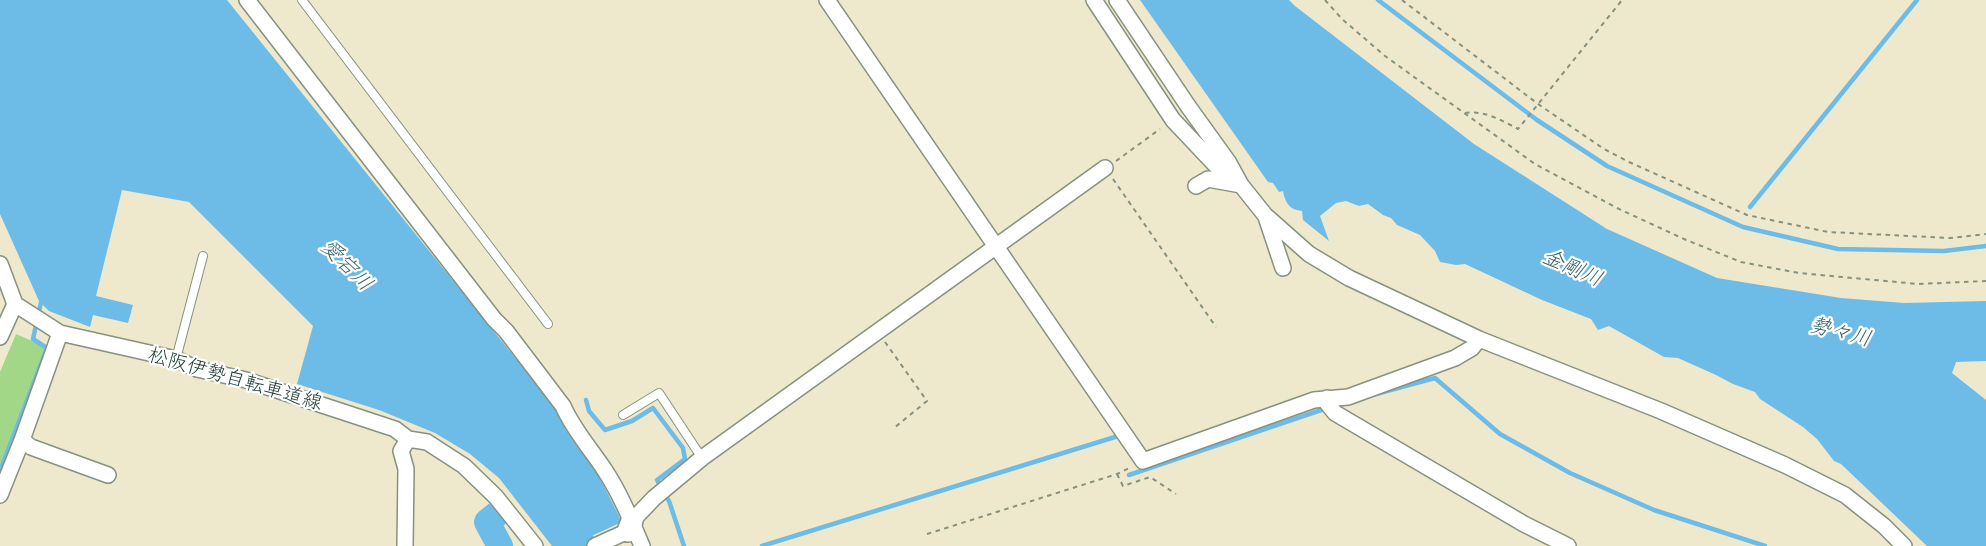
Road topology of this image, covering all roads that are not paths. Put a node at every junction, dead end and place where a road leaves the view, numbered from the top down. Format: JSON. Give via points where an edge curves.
{"nodes":[{"id":1,"x":247,"y":0,"type":"edge"},
{"id":2,"x":302,"y":0,"type":"edge"},
{"id":3,"x":827,"y":0,"type":"edge"},
{"id":4,"x":1094,"y":0,"type":"edge"},
{"id":5,"x":1117,"y":0,"type":"edge"},
{"id":6,"x":1105,"y":168,"type":"road end"},
{"id":7,"x":1241,"y":185,"type":"junction"},
{"id":8,"x":1196,"y":186,"type":"dead end"},
{"id":9,"x":1265,"y":216,"type":"junction"},
{"id":10,"x":995,"y":247,"type":"junction"},
{"id":11,"x":202,"y":256,"type":"dead end"},
{"id":12,"x":0,"y":264,"type":"edge"},
{"id":13,"x":1283,"y":268,"type":"dead end"},
{"id":14,"x":15,"y":304,"type":"junction"},
{"id":15,"x":548,"y":324,"type":"dead end"},
{"id":16,"x":60,"y":333,"type":"junction"},
{"id":17,"x":0,"y":337,"type":"edge"},
{"id":18,"x":1479,"y":339,"type":"junction"},
{"id":19,"x":176,"y":359,"type":"junction"},
{"id":20,"x":1330,"y":404,"type":"junction"},
{"id":21,"x":623,"y":415,"type":"dead end"},
{"id":22,"x":408,"y":439,"type":"junction"},
{"id":23,"x":22,"y":440,"type":"junction"},
{"id":24,"x":702,"y":458,"type":"junction"},
{"id":25,"x":108,"y":475,"type":"dead end"},
{"id":26,"x":0,"y":495,"type":"edge"},
{"id":27,"x":634,"y":533,"type":"edge"},
{"id":28,"x":405,"y":546,"type":"edge"},
{"id":29,"x":534,"y":546,"type":"edge"},
{"id":30,"x":595,"y":546,"type":"edge"},
{"id":31,"x":1568,"y":546,"type":"edge"},
{"id":32,"x":1904,"y":546,"type":"edge"}],
"edges":[{"from":1,"to":27,"type":"street","via":[[563,406],[568,419],[606,471]]},
{"from":2,"to":15,"type":"lane"},
{"from":3,"to":10,"type":"street"},
{"from":4,"to":7,"type":"street","via":[[1173,120],[1225,175]]},
{"from":5,"to":7,"type":"street"},
{"from":6,"to":10,"type":"street"},
{"from":7,"to":8,"type":"street","via":[[1208,179]]},
{"from":7,"to":9,"type":"street"},
{"from":9,"to":13,"type":"street"},
{"from":9,"to":18,"type":"street","via":[[1309,254],[1349,278]]},
{"from":10,"to":20,"type":"street","via":[[1143,461],[1314,400]]},
{"from":10,"to":24,"type":"street"},
{"from":11,"to":19,"type":"lane"},
{"from":12,"to":14,"type":"street"},
{"from":14,"to":16,"type":"street"},
{"from":14,"to":17,"type":"street"},
{"from":16,"to":19,"type":"street","name":"松阪伊勢自転車道線"},
{"from":16,"to":23,"type":"street"},
{"from":18,"to":20,"type":"street","via":[[1455,358]]},
{"from":18,"to":32,"type":"street","via":[[1785,465],[1845,495]]},
{"from":19,"to":22,"type":"street","name":"松阪伊勢自転車道線","via":[[197,369],[246,380],[394,429]]},
{"from":20,"to":31,"type":"street","via":[[1524,524]]},
{"from":21,"to":24,"type":"lane","via":[[659,393]]},
{"from":22,"to":28,"type":"street","via":[[400,451],[406,469]]},
{"from":22,"to":29,"type":"street","name":"松阪伊勢自転車道線","via":[[427,442],[465,466],[496,497]]},
{"from":23,"to":25,"type":"street","via":[[31,447]]},
{"from":23,"to":26,"type":"street"},
{"from":24,"to":27,"type":"street","via":[[654,498]]},
{"from":27,"to":30,"type":"street"}]}
